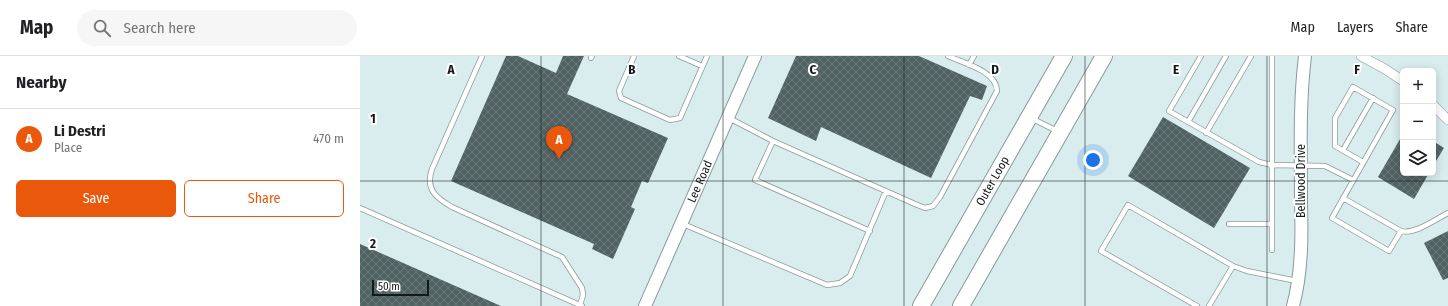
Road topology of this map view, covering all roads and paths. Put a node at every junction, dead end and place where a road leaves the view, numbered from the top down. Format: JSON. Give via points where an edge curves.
{"nodes":[{"id":1,"x":482,"y":56,"type":"edge"},
{"id":2,"x":634,"y":56,"type":"edge"},
{"id":3,"x":679,"y":56,"type":"edge"},
{"id":4,"x":707,"y":56,"type":"edge"},
{"id":5,"x":755,"y":56,"type":"edge"},
{"id":6,"x":948,"y":56,"type":"edge"},
{"id":7,"x":974,"y":56,"type":"edge"},
{"id":8,"x":1064,"y":56,"type":"edge"},
{"id":9,"x":1104,"y":56,"type":"edge"},
{"id":10,"x":1201,"y":56,"type":"edge"},
{"id":11,"x":1226,"y":56,"type":"edge"},
{"id":12,"x":1251,"y":56,"type":"edge"},
{"id":13,"x":1272,"y":56,"type":"edge"},
{"id":14,"x":1305,"y":56,"type":"edge"},
{"id":15,"x":1361,"y":56,"type":"edge"},
{"id":16,"x":970,"y":65,"type":"junction"},
{"id":17,"x":702,"y":66,"type":"junction"},
{"id":18,"x":1400,"y":79,"type":"edge"},
{"id":19,"x":1372,"y":98,"type":"junction"},
{"id":20,"x":1436,"y":108,"type":"edge"},
{"id":21,"x":1029,"y":117,"type":"junction"},
{"id":22,"x":728,"y":118,"type":"junction"},
{"id":23,"x":1448,"y":120,"type":"edge"},
{"id":24,"x":1188,"y":122,"type":"junction"},
{"id":25,"x":1060,"y":133,"type":"junction"},
{"id":26,"x":1206,"y":133,"type":"junction"},
{"id":27,"x":773,"y":141,"type":"junction"},
{"id":28,"x":1343,"y":150,"type":"junction"},
{"id":29,"x":1364,"y":162,"type":"junction"},
{"id":30,"x":1272,"y":165,"type":"junction"},
{"id":31,"x":1301,"y":165,"type":"junction"},
{"id":32,"x":1353,"y":180,"type":"junction"},
{"id":33,"x":886,"y":191,"type":"junction"},
{"id":34,"x":1343,"y":198,"type":"junction"},
{"id":35,"x":360,"y":208,"type":"edge"},
{"id":36,"x":1448,"y":213,"type":"edge"},
{"id":37,"x":681,"y":223,"type":"junction"},
{"id":38,"x":1229,"y":224,"type":"dead end"},
{"id":39,"x":1272,"y":224,"type":"junction"},
{"id":40,"x":870,"y":231,"type":"junction"},
{"id":41,"x":1401,"y":231,"type":"junction"},
{"id":42,"x":996,"y":245,"type":"junction"},
{"id":43,"x":1272,"y":250,"type":"dead end"},
{"id":44,"x":1233,"y":266,"type":"junction"},
{"id":45,"x":1298,"y":281,"type":"junction"},
{"id":46,"x":581,"y":306,"type":"edge"},
{"id":47,"x":644,"y":306,"type":"edge"},
{"id":48,"x":921,"y":306,"type":"edge"},
{"id":49,"x":961,"y":306,"type":"edge"},
{"id":50,"x":969,"y":306,"type":"edge"},
{"id":51,"x":1197,"y":306,"type":"edge"},
{"id":52,"x":1209,"y":306,"type":"edge"},
{"id":53,"x":1293,"y":306,"type":"edge"}],
"edges":[{"from":1,"to":46,"type":"lane","via":[[432,169],[431,188],[439,199],[452,207],[562,257],[582,288]]},
{"from":2,"to":17,"type":"lane","via":[[619,91],[621,98],[670,120],[680,118]]},
{"from":3,"to":17,"type":"lane"},
{"from":4,"to":17,"type":"lane"},
{"from":5,"to":22,"type":"street","name":"Lee Road"},
{"from":6,"to":16,"type":"lane"},
{"from":7,"to":16,"type":"lane"},
{"from":8,"to":21,"type":"highway","name":"Outer Loop"},
{"from":9,"to":25,"type":"highway"},
{"from":10,"to":24,"type":"lane","via":[[1169,111]]},
{"from":11,"to":24,"type":"lane"},
{"from":12,"to":26,"type":"lane"},
{"from":13,"to":30,"type":"lane"},
{"from":14,"to":31,"type":"street","name":"Bellwood Drive","via":[[1301,95]]},
{"from":15,"to":18,"type":"street"},
{"from":16,"to":33,"type":"lane","via":[[990,75],[997,85],[997,91],[940,197],[933,206],[925,208]]},
{"from":19,"to":28,"type":"lane"},
{"from":19,"to":28,"type":"lane","via":[[1353,87],[1335,118],[1335,146]]},
{"from":19,"to":29,"type":"lane","via":[[1393,110]]},
{"from":20,"to":23,"type":"street"},
{"from":21,"to":25,"type":"lane"},
{"from":21,"to":48,"type":"highway","name":"Outer Loop"},
{"from":22,"to":27,"type":"lane"},
{"from":22,"to":37,"type":"street","name":"Lee Road"},
{"from":24,"to":26,"type":"lane"},
{"from":25,"to":42,"type":"highway"},
{"from":26,"to":30,"type":"lane","via":[[1255,161]]},
{"from":27,"to":33,"type":"lane"},
{"from":27,"to":40,"type":"lane","via":[[755,180]]},
{"from":28,"to":29,"type":"lane"},
{"from":29,"to":32,"type":"lane"},
{"from":30,"to":31,"type":"lane"},
{"from":30,"to":39,"type":"lane"},
{"from":31,"to":32,"type":"lane","via":[[1325,166]]},
{"from":31,"to":45,"type":"street","name":"Bellwood Drive"},
{"from":32,"to":34,"type":"lane"},
{"from":33,"to":40,"type":"lane"},
{"from":34,"to":41,"type":"lane"},
{"from":34,"to":41,"type":"lane","via":[[1332,218],[1389,251]]},
{"from":35,"to":46,"type":"lane"},
{"from":36,"to":41,"type":"lane","via":[[1410,232]]},
{"from":37,"to":40,"type":"lane","via":[[827,285],[840,283],[850,276]]},
{"from":37,"to":47,"type":"street","name":"Lee Road"},
{"from":38,"to":39,"type":"lane"},
{"from":39,"to":43,"type":"lane"},
{"from":42,"to":49,"type":"highway"},
{"from":42,"to":50,"type":"highway"},
{"from":44,"to":45,"type":"lane"},
{"from":44,"to":51,"type":"lane","via":[[1128,205],[1101,251]]},
{"from":44,"to":52,"type":"lane"},
{"from":45,"to":53,"type":"street","name":"Bellwood Drive"}]}
